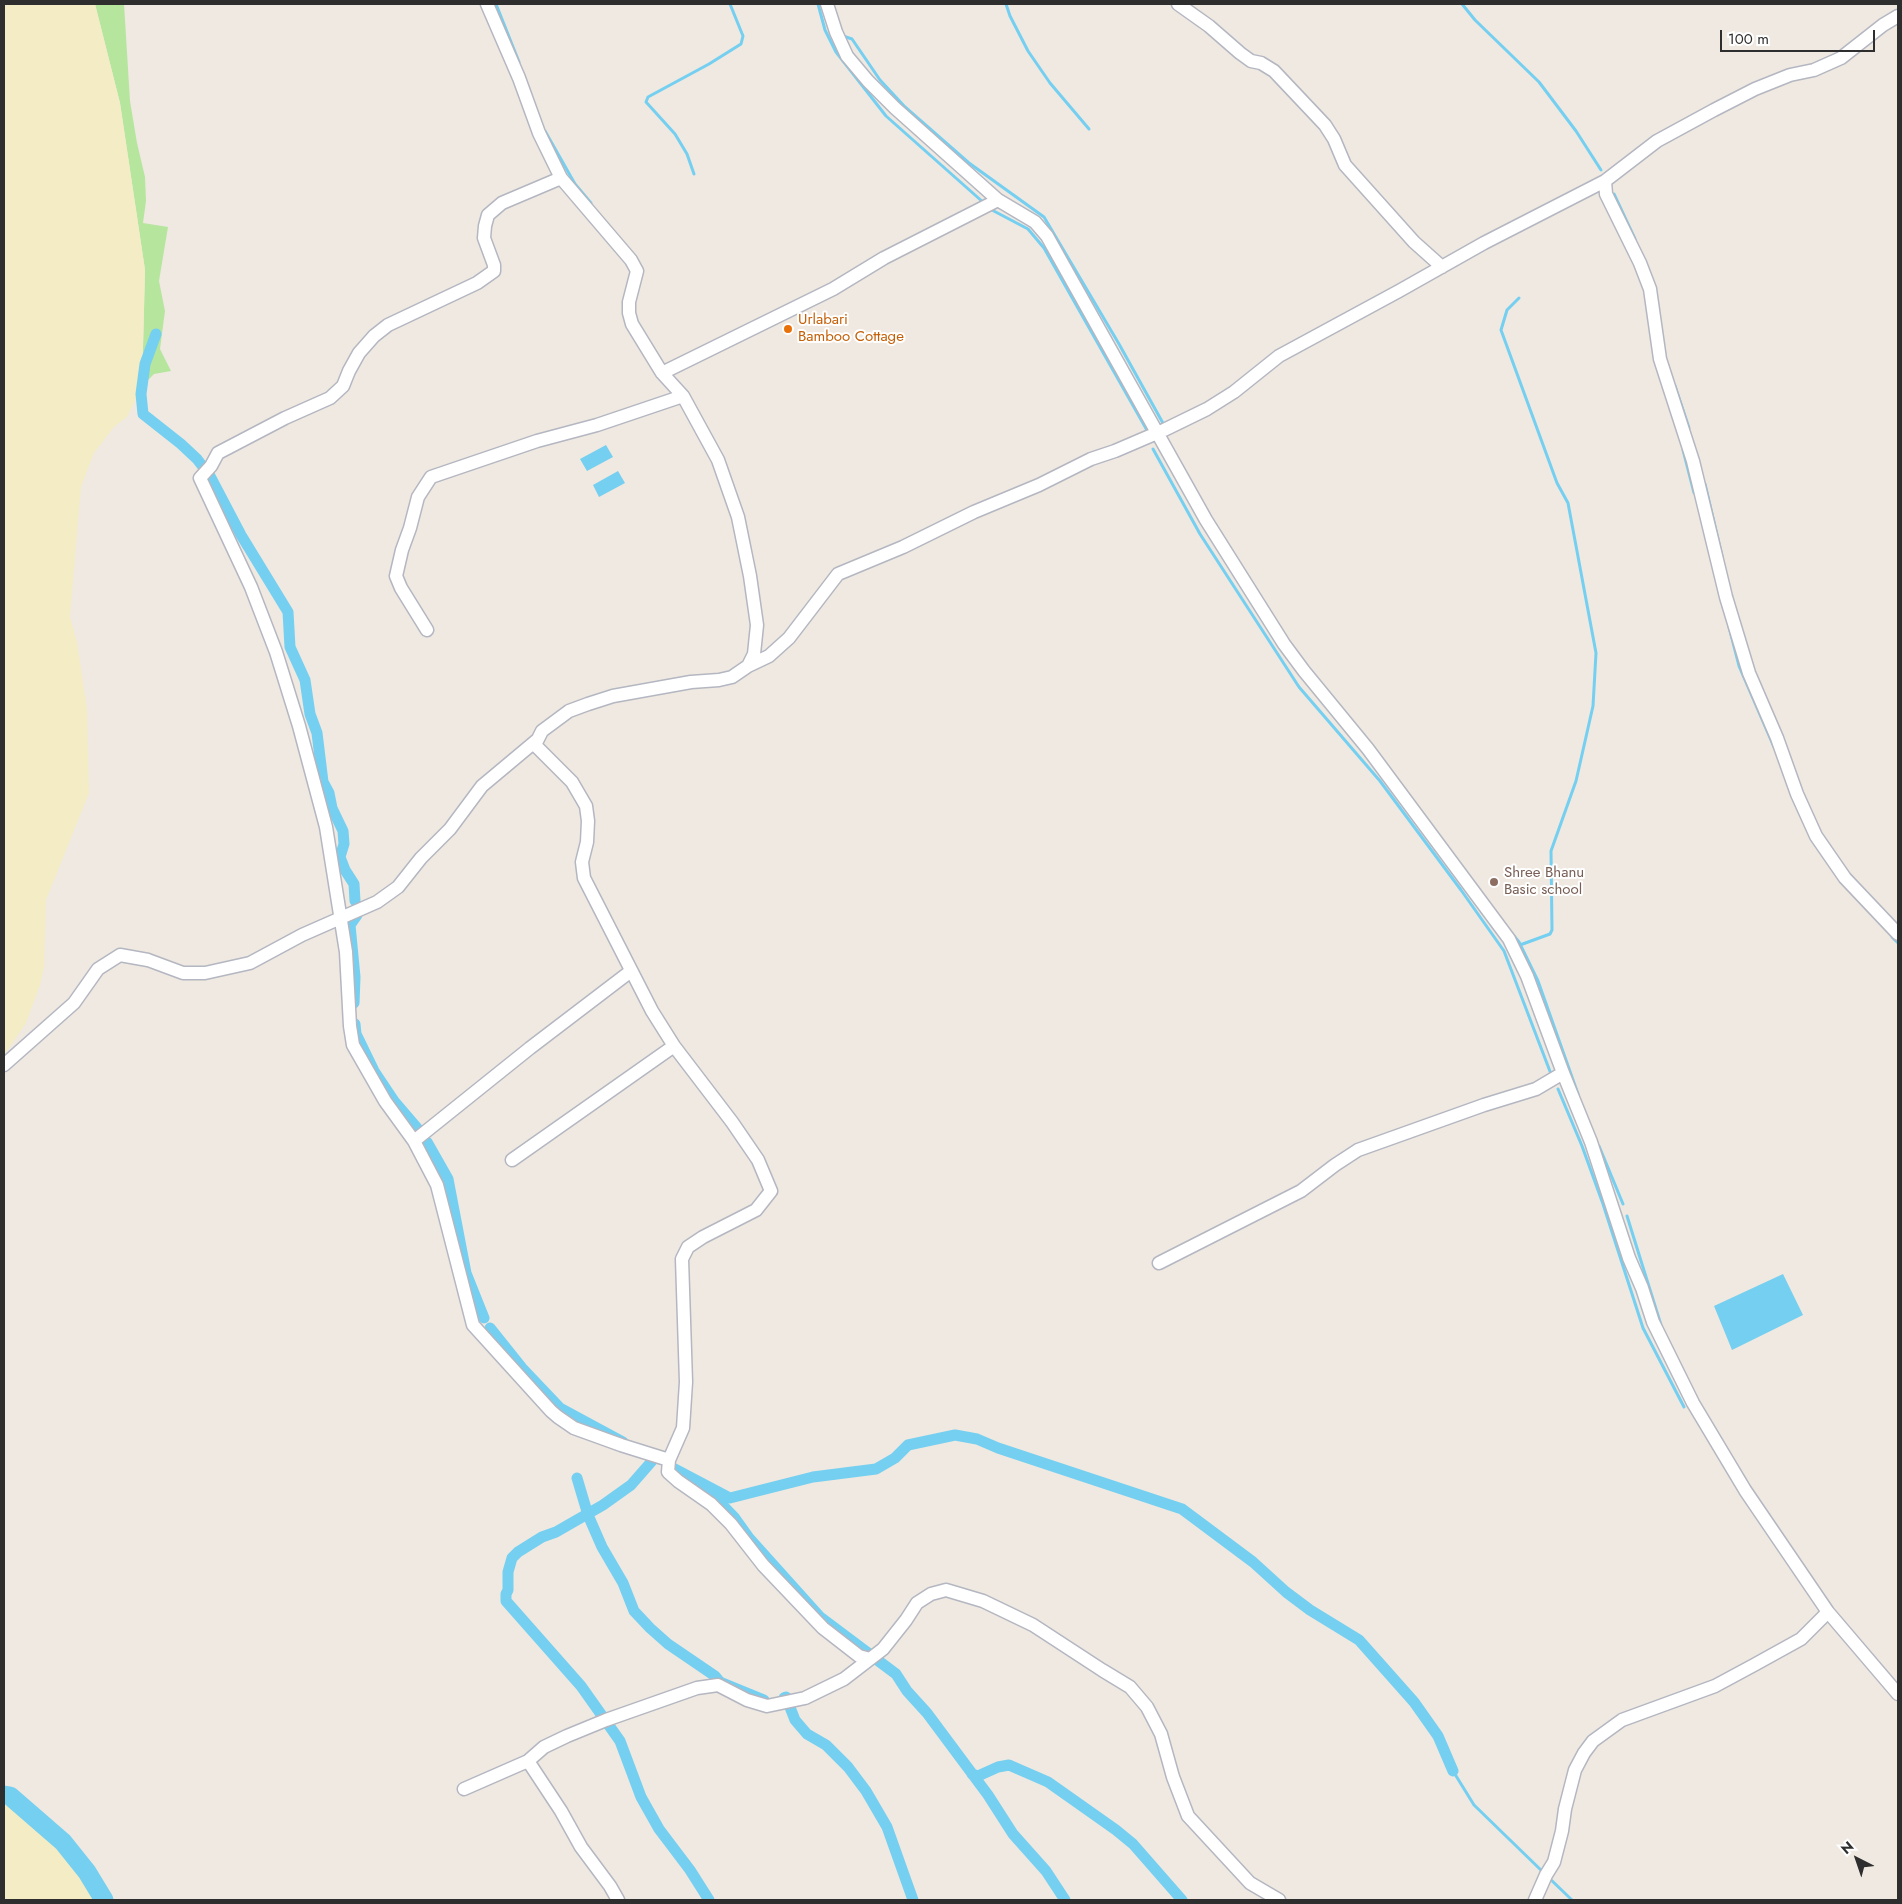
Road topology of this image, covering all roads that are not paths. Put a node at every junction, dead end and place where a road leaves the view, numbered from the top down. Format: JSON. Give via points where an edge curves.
{"nodes":[{"id":1,"x":487,"y":4,"type":"edge"},
{"id":2,"x":827,"y":4,"type":"edge"},
{"id":3,"x":1178,"y":4,"type":"edge"},
{"id":4,"x":1898,"y":16,"type":"edge"},
{"id":5,"x":561,"y":178,"type":"junction"},
{"id":6,"x":1605,"y":181,"type":"junction"},
{"id":7,"x":998,"y":200,"type":"junction"},
{"id":8,"x":1442,"y":267,"type":"junction"},
{"id":9,"x":662,"y":373,"type":"junction"},
{"id":10,"x":683,"y":396,"type":"junction"},
{"id":11,"x":1156,"y":433,"type":"junction"},
{"id":12,"x":427,"y":630,"type":"dead end"},
{"id":13,"x":748,"y":666,"type":"junction"},
{"id":14,"x":537,"y":740,"type":"junction"},
{"id":15,"x":341,"y":918,"type":"junction"},
{"id":16,"x":1898,"y":934,"type":"edge"},
{"id":17,"x":631,"y":971,"type":"junction"},
{"id":18,"x":674,"y":1046,"type":"junction"},
{"id":19,"x":4,"y":1065,"type":"edge"},
{"id":20,"x":1563,"y":1073,"type":"junction"},
{"id":21,"x":414,"y":1141,"type":"junction"},
{"id":22,"x":512,"y":1160,"type":"dead end"},
{"id":23,"x":1159,"y":1264,"type":"dead end"},
{"id":24,"x":669,"y":1460,"type":"junction"},
{"id":25,"x":1828,"y":1612,"type":"junction"},
{"id":26,"x":865,"y":1658,"type":"junction"},
{"id":27,"x":1898,"y":1694,"type":"edge"},
{"id":28,"x":528,"y":1761,"type":"junction"},
{"id":29,"x":464,"y":1789,"type":"dead end"},
{"id":30,"x":618,"y":1900,"type":"edge"},
{"id":31,"x":1280,"y":1900,"type":"edge"},
{"id":32,"x":1535,"y":1900,"type":"edge"}],
"edges":[{"from":1,"to":5,"type":"street","via":[[539,133]]},
{"from":2,"to":7,"type":"street","via":[[847,56],[868,81]]},
{"from":3,"to":8,"type":"street","via":[[1240,54],[1274,71],[1325,125],[1350,170],[1414,242]]},
{"from":4,"to":6,"type":"street","via":[[1840,58],[1755,89],[1657,141]]},
{"from":5,"to":9,"type":"street","via":[[637,271],[629,313],[632,324]]},
{"from":5,"to":15,"type":"street","via":[[502,203],[488,215],[484,238],[494,271],[477,284],[388,325],[359,353],[343,386],[330,398],[218,453],[201,481],[251,587],[276,652],[326,827]]},
{"from":6,"to":8,"type":"street"},
{"from":6,"to":16,"type":"street","via":[[1606,194],[1650,289],[1660,359],[1693,460],[1726,597],[1749,673],[1816,836],[1845,878]]},
{"from":7,"to":9,"type":"street","via":[[884,258],[833,289]]},
{"from":7,"to":11,"type":"street","via":[[1034,222],[1047,236]]},
{"from":8,"to":11,"type":"street","via":[[1279,356],[1207,409]]},
{"from":9,"to":10,"type":"street"},
{"from":10,"to":12,"type":"street","via":[[431,477],[418,497],[396,576]]},
{"from":10,"to":13,"type":"street","via":[[718,460],[738,517],[757,625],[754,654]]},
{"from":11,"to":13,"type":"street","via":[[1091,459],[838,574],[789,638],[769,656]]},
{"from":11,"to":20,"type":"street","via":[[1227,556],[1284,644],[1368,749],[1509,939],[1527,976]]},
{"from":13,"to":14,"type":"street","via":[[732,677],[612,696],[588,704],[554,722],[542,731]]},
{"from":14,"to":15,"type":"street","via":[[482,786],[450,829],[398,887],[377,902]]},
{"from":14,"to":17,"type":"street","via":[[534,745],[572,782],[586,806],[584,878]]},
{"from":15,"to":19,"type":"street","via":[[250,963],[205,973],[183,972],[120,955],[98,969],[74,1003]]},
{"from":15,"to":21,"type":"street","via":[[354,1045],[385,1101]]},
{"from":17,"to":18,"type":"street"},
{"from":17,"to":21,"type":"street"},
{"from":18,"to":22,"type":"street"},
{"from":18,"to":24,"type":"street","via":[[758,1160],[772,1191],[756,1210],[688,1247],[682,1259],[686,1382],[683,1428]]},
{"from":20,"to":23,"type":"street","via":[[1536,1089],[1358,1150],[1302,1191]]},
{"from":20,"to":25,"type":"street","via":[[1591,1142],[1653,1322],[1693,1402],[1745,1490]]},
{"from":21,"to":24,"type":"street","via":[[437,1185],[473,1325],[558,1417],[574,1428]]},
{"from":24,"to":26,"type":"street","via":[[670,1475],[712,1504],[806,1611],[823,1628]]},
{"from":25,"to":27,"type":"street"},
{"from":25,"to":32,"type":"street","via":[[1800,1638],[1754,1665],[1714,1686],[1622,1720],[1593,1740],[1575,1770],[1554,1862]]},
{"from":26,"to":28,"type":"street","via":[[844,1679],[805,1698],[767,1706],[718,1685],[697,1688],[567,1736],[544,1747]]},
{"from":26,"to":31,"type":"street","via":[[883,1649],[916,1602],[946,1590],[983,1601],[1033,1625],[1130,1686],[1148,1707],[1161,1734],[1188,1816],[1250,1883]]},
{"from":28,"to":29,"type":"street"},
{"from":28,"to":30,"type":"street","via":[[580,1847]]}]}
